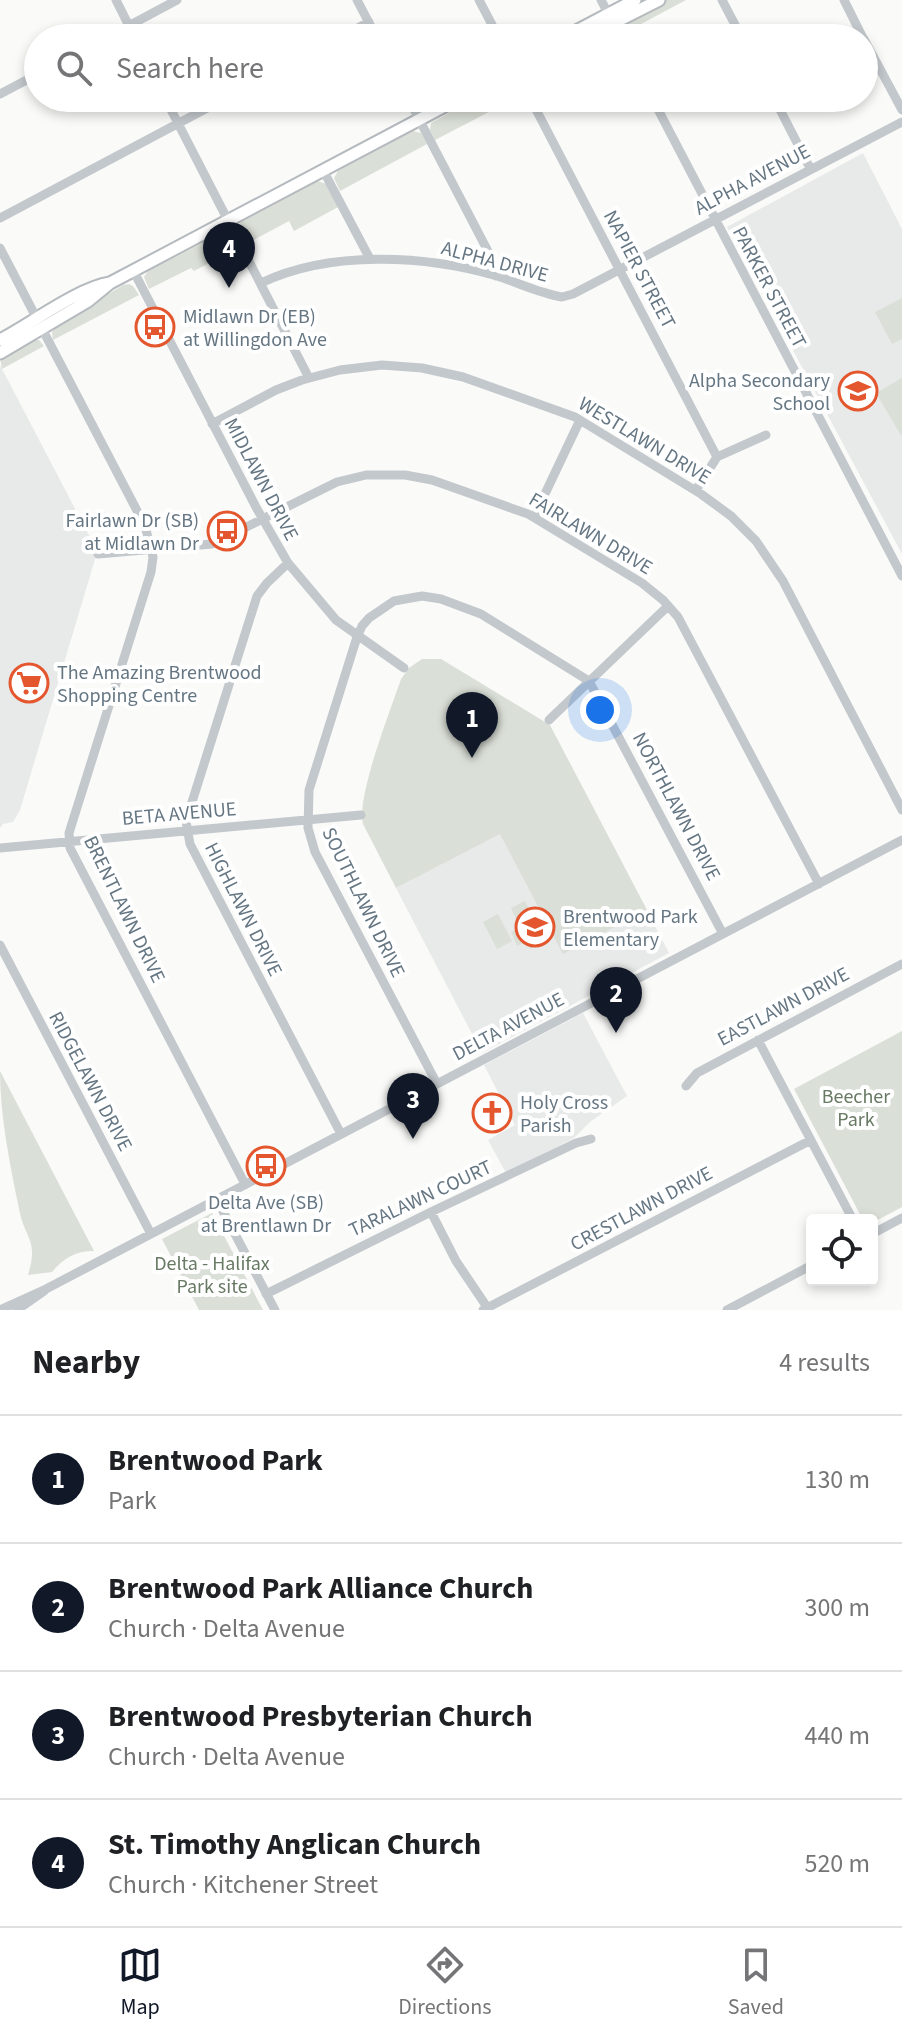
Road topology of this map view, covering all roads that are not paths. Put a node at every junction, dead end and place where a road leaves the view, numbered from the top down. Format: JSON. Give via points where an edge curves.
{"nodes":[{"id":1,"x":116,"y":0,"type":"edge"},
{"id":2,"x":177,"y":0,"type":"edge"},
{"id":3,"x":357,"y":0,"type":"edge"},
{"id":4,"x":479,"y":0,"type":"edge"},
{"id":5,"x":601,"y":0,"type":"edge"},
{"id":6,"x":635,"y":0,"type":"edge"},
{"id":7,"x":659,"y":0,"type":"edge"},
{"id":8,"x":722,"y":0,"type":"edge"},
{"id":9,"x":844,"y":0,"type":"edge"},
{"id":10,"x":611,"y":18,"type":"junction"},
{"id":11,"x":369,"y":22,"type":"joint"},
{"id":12,"x":128,"y":24,"type":"edge"},
{"id":13,"x":133,"y":24,"type":"edge"},
{"id":14,"x":365,"y":24,"type":"edge"},
{"id":15,"x":492,"y":24,"type":"edge"},
{"id":16,"x":597,"y":24,"type":"edge"},
{"id":17,"x":603,"y":24,"type":"edge"},
{"id":18,"x":614,"y":24,"type":"edge"},
{"id":19,"x":735,"y":24,"type":"edge"},
{"id":20,"x":856,"y":24,"type":"edge"},
{"id":21,"x":878,"y":65,"type":"edge"},
{"id":22,"x":24,"y":81,"type":"edge"},
{"id":23,"x":0,"y":94,"type":"edge"},
{"id":24,"x":902,"y":110,"type":"edge"},
{"id":25,"x":172,"y":112,"type":"edge"},
{"id":26,"x":199,"y":112,"type":"edge"},
{"id":27,"x":415,"y":112,"type":"edge"},
{"id":28,"x":433,"y":112,"type":"edge"},
{"id":29,"x":537,"y":112,"type":"edge"},
{"id":30,"x":659,"y":112,"type":"edge"},
{"id":31,"x":781,"y":112,"type":"edge"},
{"id":32,"x":419,"y":119,"type":"junction"},
{"id":33,"x":902,"y":122,"type":"edge"},
{"id":34,"x":178,"y":123,"type":"junction"},
{"id":35,"x":810,"y":168,"type":"junction"},
{"id":36,"x":323,"y":170,"type":"junction"},
{"id":37,"x":0,"y":218,"type":"edge"},
{"id":38,"x":714,"y":218,"type":"junction"},
{"id":39,"x":228,"y":220,"type":"junction"},
{"id":40,"x":0,"y":248,"type":"edge"},
{"id":41,"x":370,"y":259,"type":"junction"},
{"id":42,"x":620,"y":269,"type":"junction"},
{"id":43,"x":133,"y":270,"type":"junction"},
{"id":44,"x":496,"y":276,"type":"junction"},
{"id":45,"x":261,"y":283,"type":"junction"},
{"id":46,"x":40,"y":325,"type":"junction"},
{"id":47,"x":0,"y":340,"type":"edge"},
{"id":48,"x":0,"y":353,"type":"edge"},
{"id":49,"x":309,"y":378,"type":"junction"},
{"id":50,"x":580,"y":420,"type":"junction"},
{"id":51,"x":212,"y":424,"type":"junction"},
{"id":52,"x":766,"y":435,"type":"dead end"},
{"id":53,"x":717,"y":457,"type":"junction"},
{"id":54,"x":696,"y":490,"type":"junction"},
{"id":55,"x":534,"y":517,"type":"junction"},
{"id":56,"x":263,"y":519,"type":"junction"},
{"id":57,"x":152,"y":550,"type":"junction"},
{"id":58,"x":98,"y":554,"type":"dead end"},
{"id":59,"x":288,"y":563,"type":"junction"},
{"id":60,"x":902,"y":576,"type":"edge"},
{"id":61,"x":668,"y":606,"type":"junction"},
{"id":62,"x":357,"y":637,"type":"junction"},
{"id":63,"x":404,"y":668,"type":"dead end"},
{"id":64,"x":589,"y":681,"type":"junction"},
{"id":65,"x":549,"y":720,"type":"dead end"},
{"id":66,"x":902,"y":810,"type":"edge"},
{"id":67,"x":361,"y":815,"type":"dead end"},
{"id":68,"x":307,"y":820,"type":"junction"},
{"id":69,"x":186,"y":831,"type":"junction"},
{"id":70,"x":902,"y":840,"type":"edge"},
{"id":71,"x":69,"y":841,"type":"junction"},
{"id":72,"x":0,"y":848,"type":"edge"},
{"id":73,"x":819,"y":884,"type":"junction"},
{"id":74,"x":723,"y":934,"type":"junction"},
{"id":75,"x":0,"y":945,"type":"edge"},
{"id":76,"x":902,"y":964,"type":"edge"},
{"id":77,"x":758,"y":1040,"type":"junction"},
{"id":78,"x":437,"y":1084,"type":"junction"},
{"id":79,"x":686,"y":1086,"type":"dead end"},
{"id":80,"x":341,"y":1134,"type":"junction"},
{"id":81,"x":591,"y":1139,"type":"dead end"},
{"id":82,"x":811,"y":1140,"type":"junction"},
{"id":83,"x":245,"y":1184,"type":"junction"},
{"id":84,"x":217,"y":1200,"type":"junction"},
{"id":85,"x":431,"y":1212,"type":"junction"},
{"id":86,"x":850,"y":1214,"type":"edge"},
{"id":87,"x":902,"y":1218,"type":"edge"},
{"id":88,"x":878,"y":1231,"type":"edge"},
{"id":89,"x":151,"y":1234,"type":"junction"},
{"id":90,"x":806,"y":1268,"type":"edge"},
{"id":91,"x":46,"y":1289,"type":"junction"},
{"id":92,"x":266,"y":1294,"type":"junction"},
{"id":93,"x":740,"y":1307,"type":"edge"},
{"id":94,"x":487,"y":1309,"type":"edge"},
{"id":95,"x":0,"y":1310,"type":"edge"},
{"id":96,"x":17,"y":1310,"type":"edge"},
{"id":97,"x":275,"y":1310,"type":"edge"},
{"id":98,"x":727,"y":1310,"type":"edge"}],
"edges":[{"from":1,"to":12,"type":"street"},
{"from":2,"to":13,"type":"street"},
{"from":3,"to":11,"type":"street"},
{"from":4,"to":15,"type":"street"},
{"from":5,"to":10,"type":"street"},
{"from":6,"to":10,"type":"main road"},
{"from":7,"to":10,"type":"main road"},
{"from":8,"to":19,"type":"street"},
{"from":9,"to":20,"type":"street"},
{"from":10,"to":16,"type":"main road"},
{"from":10,"to":17,"type":"main road"},
{"from":10,"to":18,"type":"street"},
{"from":11,"to":14,"type":"street"},
{"from":21,"to":24,"type":"street"},
{"from":22,"to":23,"type":"street"},
{"from":25,"to":34,"type":"street"},
{"from":26,"to":34,"type":"street"},
{"from":27,"to":32,"type":"street"},
{"from":28,"to":32,"type":"main road"},
{"from":29,"to":42,"type":"street","name":"NAPIER STREET"},
{"from":30,"to":38,"type":"street","name":"PARKER STREET"},
{"from":31,"to":35,"type":"street"},
{"from":32,"to":36,"type":"main road"},
{"from":32,"to":44,"type":"street"},
{"from":33,"to":35,"type":"street","name":"ALPHA AVENUE"},
{"from":34,"to":37,"type":"street"},
{"from":34,"to":39,"type":"street"},
{"from":35,"to":38,"type":"street","name":"ALPHA AVENUE"},
{"from":36,"to":39,"type":"main road"},
{"from":36,"to":41,"type":"street"},
{"from":38,"to":42,"type":"street","name":"ALPHA AVENUE"},
{"from":38,"to":60,"type":"street","name":"PARKER STREET"},
{"from":39,"to":43,"type":"main road"},
{"from":39,"to":45,"type":"street"},
{"from":40,"to":46,"type":"street","name":"BRENTLAWN DRIVE"},
{"from":41,"to":44,"type":"street","name":"ALPHA DRIVE","via":[[451,264]]},
{"from":41,"to":45,"type":"street","name":"ALPHA DRIVE","via":[[319,265]]},
{"from":42,"to":44,"type":"street","name":"ALPHA DRIVE","via":[[562,297]]},
{"from":42,"to":53,"type":"street","name":"NAPIER STREET"},
{"from":43,"to":46,"type":"main road"},
{"from":43,"to":51,"type":"street","name":"MIDLAWN DRIVE"},
{"from":45,"to":49,"type":"street"},
{"from":46,"to":47,"type":"main road"},
{"from":46,"to":48,"type":"main road"},
{"from":46,"to":57,"type":"street","name":"BRENTLAWN DRIVE","via":[[145,526]]},
{"from":49,"to":50,"type":"street","name":"WESTLAWN DRIVE","via":[[382,365],[431,369]]},
{"from":49,"to":51,"type":"street","name":"WESTLAWN DRIVE"},
{"from":50,"to":54,"type":"street","name":"WESTLAWN DRIVE"},
{"from":50,"to":55,"type":"street"},
{"from":51,"to":56,"type":"street","name":"MIDLAWN DRIVE"},
{"from":52,"to":53,"type":"street"},
{"from":53,"to":54,"type":"street"},
{"from":54,"to":66,"type":"street","name":"WESTLAWN DRIVE","via":[[737,522],[775,567]]},
{"from":55,"to":56,"type":"street","name":"FAIRLAWN DRIVE","via":[[432,480],[389,474],[330,485]]},
{"from":55,"to":61,"type":"street","name":"FAIRLAWN DRIVE","via":[[642,583]]},
{"from":56,"to":57,"type":"street","name":"FAIRLAWN DRIVE","via":[[212,544]]},
{"from":56,"to":59,"type":"street","name":"MIDLAWN DRIVE"},
{"from":57,"to":58,"type":"street","name":"FAIRLAWN DRIVE"},
{"from":57,"to":71,"type":"street","name":"BRENTLAWN DRIVE","via":[[151,572]]},
{"from":59,"to":62,"type":"street","name":"MIDLAWN DRIVE"},
{"from":59,"to":69,"type":"street","name":"HIGHLAWN DRIVE","via":[[257,596]]},
{"from":61,"to":64,"type":"street"},
{"from":61,"to":73,"type":"street","name":"FAIRLAWN DRIVE","via":[[688,633]]},
{"from":62,"to":63,"type":"street","name":"MIDLAWN DRIVE"},
{"from":62,"to":64,"type":"street","via":[[369,618],[394,601],[441,599],[481,614]]},
{"from":62,"to":68,"type":"street","name":"SOUTHLAWN DRIVE","via":[[309,790]]},
{"from":64,"to":65,"type":"street"},
{"from":64,"to":74,"type":"street","name":"NORTHLAWN DRIVE"},
{"from":67,"to":68,"type":"street","name":"BETA AVENUE"},
{"from":68,"to":69,"type":"street","name":"BETA AVENUE"},
{"from":68,"to":78,"type":"street","name":"SOUTHLAWN DRIVE","via":[[315,852]]},
{"from":69,"to":71,"type":"street","name":"BETA AVENUE"},
{"from":69,"to":80,"type":"street","name":"HIGHLAWN DRIVE"},
{"from":70,"to":73,"type":"street","name":"DELTA AVENUE"},
{"from":71,"to":72,"type":"street","name":"BETA AVENUE"},
{"from":71,"to":83,"type":"street","name":"BRENTLAWN DRIVE"},
{"from":73,"to":74,"type":"street","name":"DELTA AVENUE"},
{"from":74,"to":78,"type":"street","name":"DELTA AVENUE"},
{"from":75,"to":89,"type":"street","name":"RIDGELAWN DRIVE"},
{"from":76,"to":77,"type":"street","name":"EASTLAWN DRIVE"},
{"from":77,"to":79,"type":"street","name":"EASTLAWN DRIVE","via":[[697,1073]]},
{"from":77,"to":82,"type":"street"},
{"from":78,"to":80,"type":"street","name":"DELTA AVENUE"},
{"from":80,"to":83,"type":"street","name":"DELTA AVENUE"},
{"from":81,"to":85,"type":"street","name":"TARALAWN COURT"},
{"from":82,"to":86,"type":"street"},
{"from":82,"to":94,"type":"street","name":"CRESTLAWN DRIVE"},
{"from":83,"to":84,"type":"street","name":"DELTA AVENUE"},
{"from":84,"to":89,"type":"street","name":"DELTA AVENUE"},
{"from":84,"to":92,"type":"street"},
{"from":85,"to":92,"type":"street","name":"TARALAWN COURT"},
{"from":85,"to":94,"type":"street"},
{"from":87,"to":88,"type":"street"},
{"from":89,"to":91,"type":"street","name":"DELTA AVENUE"},
{"from":90,"to":93,"type":"street"},
{"from":91,"to":95,"type":"street","name":"DELTA AVENUE"},
{"from":91,"to":96,"type":"street","name":"DELTA AVENUE"},
{"from":92,"to":97,"type":"street"},
{"from":93,"to":98,"type":"street"}]}
